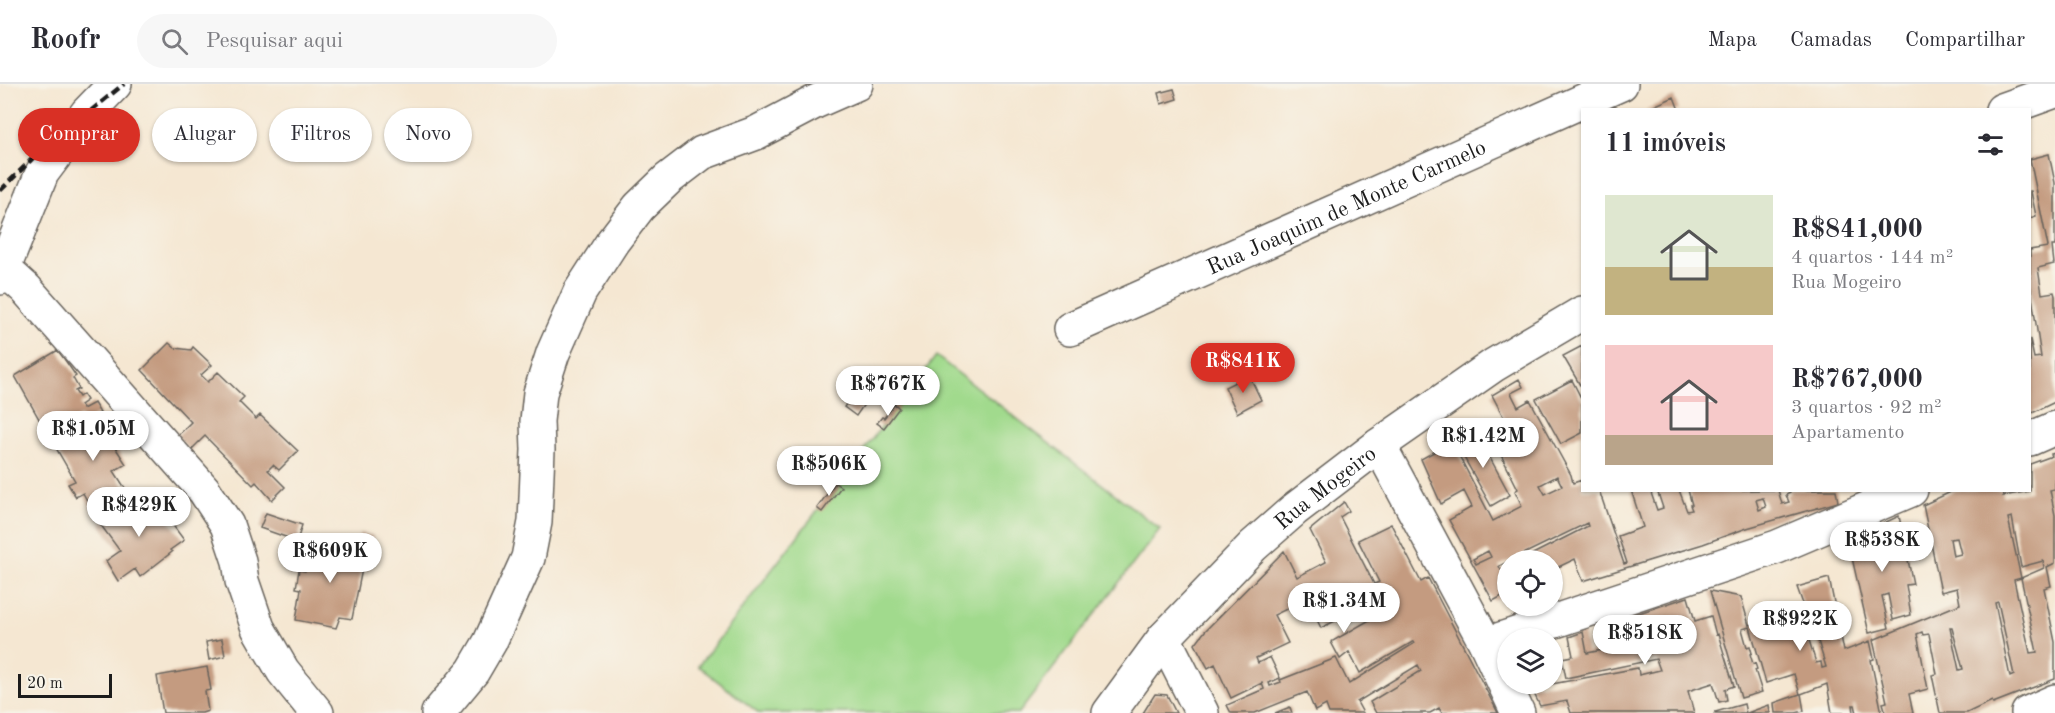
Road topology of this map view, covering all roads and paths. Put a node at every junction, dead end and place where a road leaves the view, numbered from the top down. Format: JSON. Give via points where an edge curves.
{"nodes":[{"id":1,"x":115,"y":84,"type":"edge"},
{"id":2,"x":856,"y":84,"type":"edge"},
{"id":3,"x":1620,"y":84,"type":"edge"},
{"id":4,"x":2055,"y":91,"type":"edge"},
{"id":5,"x":2014,"y":98,"type":"edge"},
{"id":6,"x":2,"y":274,"type":"edge"},
{"id":7,"x":1581,"y":314,"type":"edge"},
{"id":8,"x":1070,"y":329,"type":"dead end"},
{"id":9,"x":2055,"y":428,"type":"edge"},
{"id":10,"x":2031,"y":439,"type":"edge"},
{"id":11,"x":1378,"y":445,"type":"junction"},
{"id":12,"x":1906,"y":492,"type":"edge"},
{"id":13,"x":1164,"y":638,"type":"junction"},
{"id":14,"x":1486,"y":644,"type":"junction"},
{"id":15,"x":2055,"y":701,"type":"edge"},
{"id":16,"x":317,"y":713,"type":"edge"},
{"id":17,"x":438,"y":713,"type":"edge"},
{"id":18,"x":1109,"y":713,"type":"edge"},
{"id":19,"x":1202,"y":713,"type":"edge"},
{"id":20,"x":1518,"y":713,"type":"edge"},
{"id":21,"x":2028,"y":713,"type":"edge"}],
"edges":[{"from":1,"to":6,"type":"street","via":[[87,113],[42,173]]},
{"from":2,"to":17,"type":"street","via":[[756,133],[702,153],[639,207],[613,241],[567,319],[540,393],[535,522],[528,558],[490,642],[473,671]]},
{"from":3,"to":8,"type":"street","name":"Rua Joaquim de Monte Carmelo"},
{"from":4,"to":5,"type":"street"},
{"from":6,"to":16,"type":"street","via":[[26,289],[204,490],[226,525],[258,628],[283,671]]},
{"from":7,"to":11,"type":"street","name":"Rua Mogeiro","via":[[1494,365]]},
{"from":9,"to":10,"type":"street"},
{"from":11,"to":13,"type":"street","name":"Rua Mogeiro","via":[[1294,510]]},
{"from":11,"to":14,"type":"street"},
{"from":12,"to":14,"type":"street","via":[[1777,547]]},
{"from":13,"to":18,"type":"street","name":"Rua Mogeiro"},
{"from":13,"to":19,"type":"street"},
{"from":14,"to":20,"type":"street"},
{"from":15,"to":21,"type":"street"}]}
